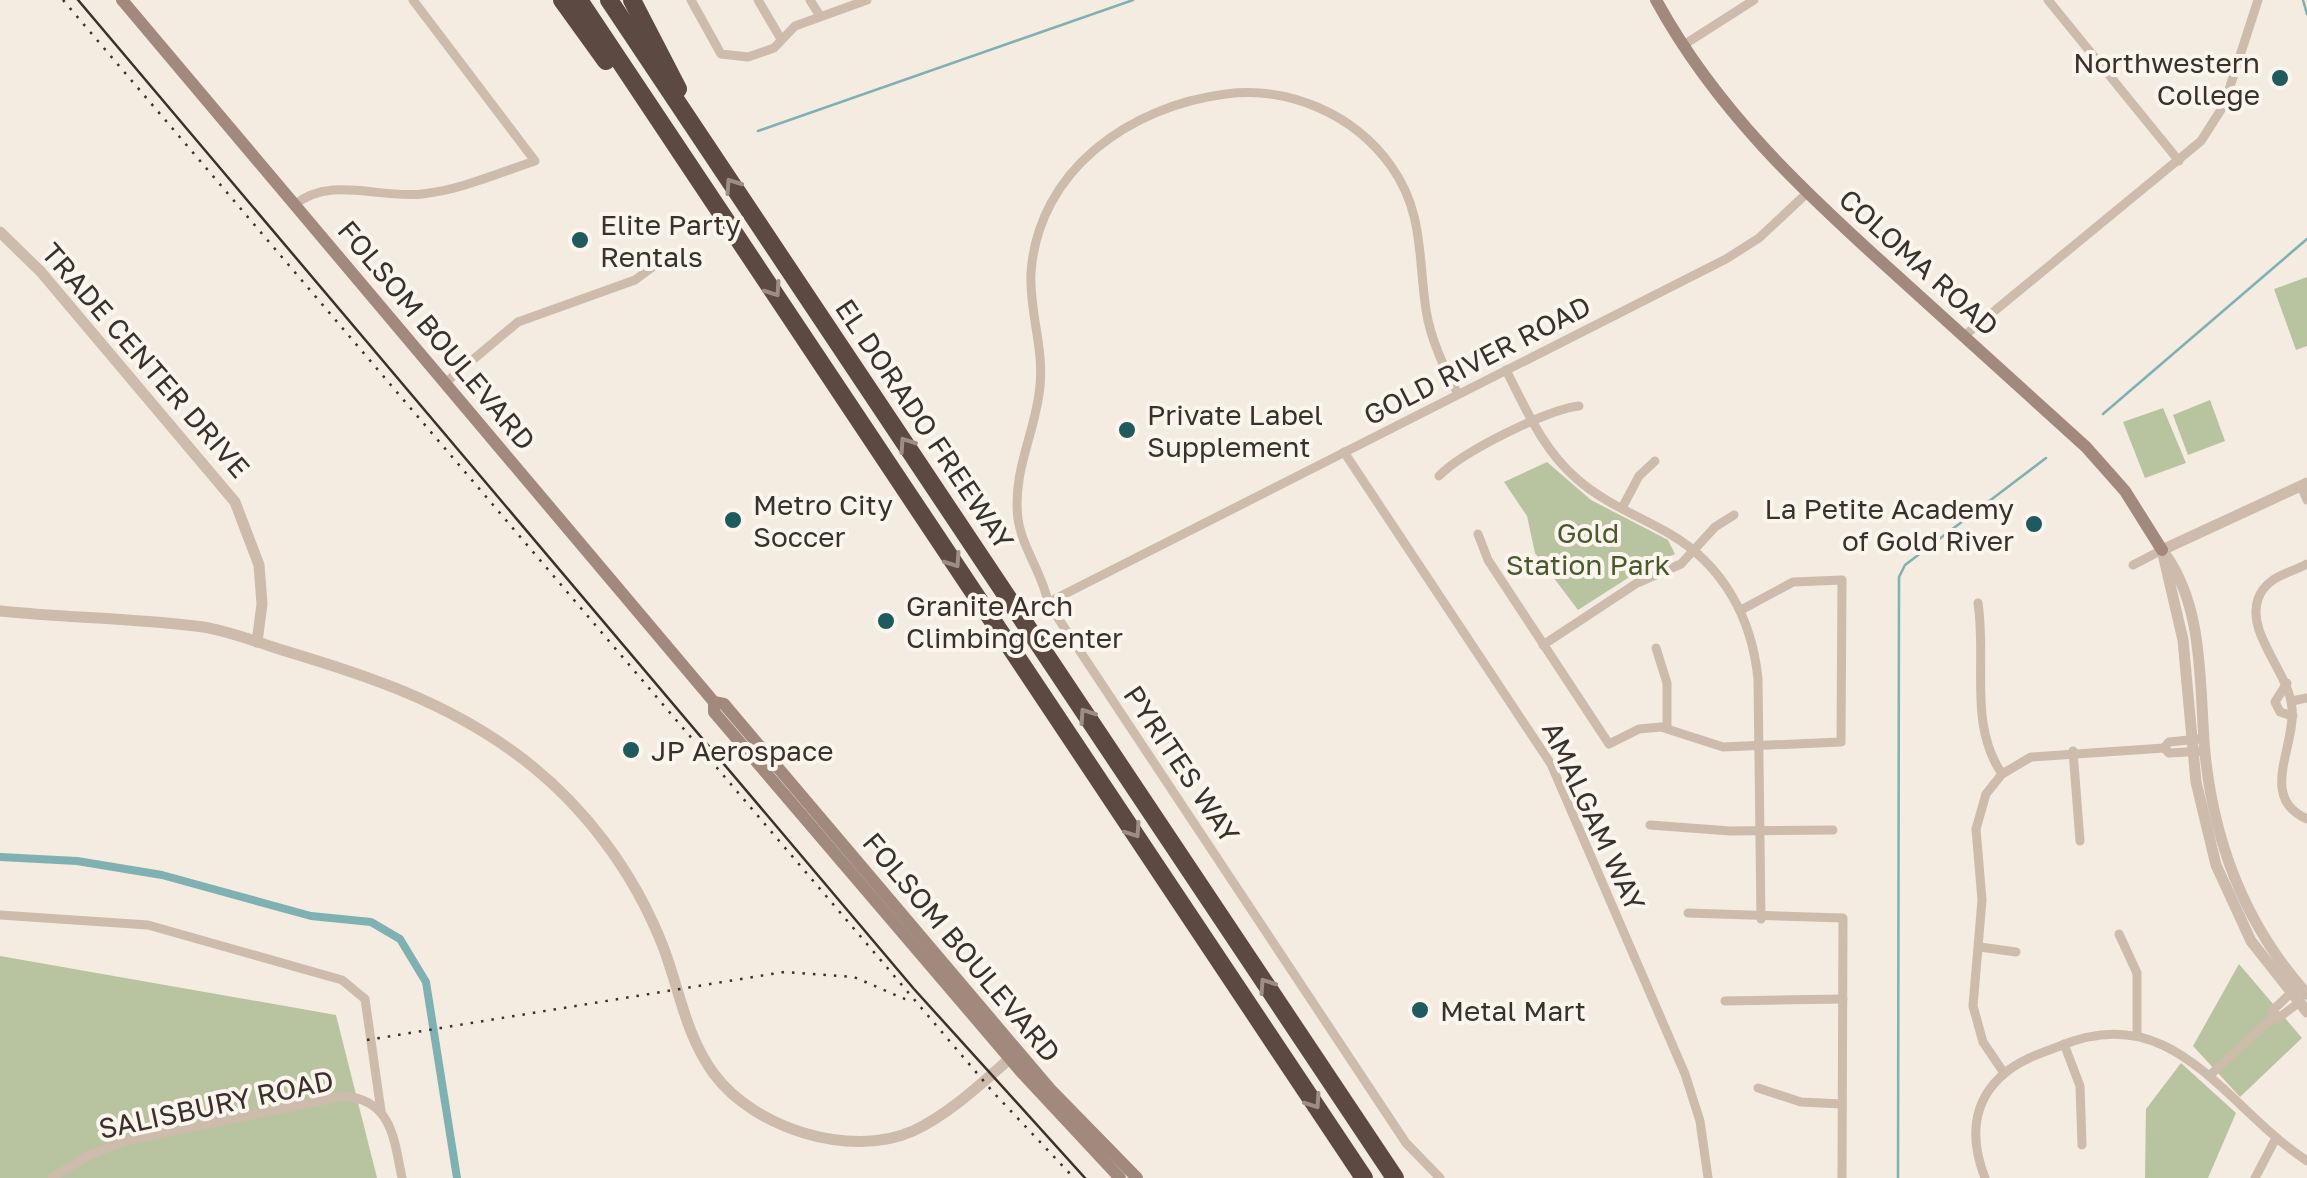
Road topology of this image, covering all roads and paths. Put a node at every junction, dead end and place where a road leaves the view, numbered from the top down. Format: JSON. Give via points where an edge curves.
{"nodes":[{"id":1,"x":122,"y":0,"type":"edge"},
{"id":2,"x":413,"y":0,"type":"edge"},
{"id":3,"x":562,"y":0,"type":"edge"},
{"id":4,"x":579,"y":0,"type":"edge"},
{"id":5,"x":609,"y":0,"type":"edge"},
{"id":6,"x":632,"y":0,"type":"edge"},
{"id":7,"x":691,"y":0,"type":"edge"},
{"id":8,"x":758,"y":0,"type":"edge"},
{"id":9,"x":810,"y":0,"type":"edge"},
{"id":10,"x":868,"y":0,"type":"edge"},
{"id":11,"x":1656,"y":0,"type":"edge"},
{"id":12,"x":1754,"y":0,"type":"edge"},
{"id":13,"x":2048,"y":0,"type":"edge"},
{"id":14,"x":2258,"y":0,"type":"edge"},
{"id":15,"x":820,"y":16,"type":"junction"},
{"id":16,"x":781,"y":38,"type":"junction"},
{"id":17,"x":1682,"y":46,"type":"junction"},
{"id":18,"x":682,"y":104,"type":"junction"},
{"id":19,"x":654,"y":112,"type":"junction"},
{"id":20,"x":2178,"y":161,"type":"junction"},
{"id":21,"x":1806,"y":194,"type":"junction"},
{"id":22,"x":294,"y":205,"type":"junction"},
{"id":23,"x":0,"y":232,"type":"edge"},
{"id":24,"x":654,"y":266,"type":"dead end"},
{"id":25,"x":1964,"y":336,"type":"junction"},
{"id":26,"x":1506,"y":370,"type":"junction"},
{"id":27,"x":444,"y":382,"type":"junction"},
{"id":28,"x":1458,"y":394,"type":"junction"},
{"id":29,"x":1580,"y":406,"type":"dead end"},
{"id":30,"x":1533,"y":424,"type":"junction"},
{"id":31,"x":1344,"y":452,"type":"junction"},
{"id":32,"x":1654,"y":462,"type":"dead end"},
{"id":33,"x":1438,"y":476,"type":"dead end"},
{"id":34,"x":2304,"y":485,"type":"edge"},
{"id":35,"x":2307,"y":500,"type":"edge"},
{"id":36,"x":1622,"y":508,"type":"junction"},
{"id":37,"x":1734,"y":514,"type":"dead end"},
{"id":38,"x":1478,"y":534,"type":"dead end"},
{"id":39,"x":2162,"y":550,"type":"junction"},
{"id":40,"x":1694,"y":551,"type":"junction"},
{"id":41,"x":2132,"y":564,"type":"dead end"},
{"id":42,"x":2307,"y":564,"type":"edge"},
{"id":43,"x":1049,"y":602,"type":"junction"},
{"id":44,"x":1978,"y":602,"type":"dead end"},
{"id":45,"x":1741,"y":610,"type":"junction"},
{"id":46,"x":0,"y":611,"type":"edge"},
{"id":47,"x":257,"y":642,"type":"junction"},
{"id":48,"x":1544,"y":645,"type":"junction"},
{"id":49,"x":1656,"y":648,"type":"dead end"},
{"id":50,"x":2287,"y":683,"type":"junction"},
{"id":51,"x":2307,"y":698,"type":"edge"},
{"id":52,"x":2292,"y":701,"type":"junction"},
{"id":53,"x":2293,"y":716,"type":"junction"},
{"id":54,"x":1667,"y":727,"type":"junction"},
{"id":55,"x":2198,"y":745,"type":"junction"},
{"id":56,"x":1758,"y":748,"type":"junction"},
{"id":57,"x":2074,"y":751,"type":"junction"},
{"id":58,"x":2002,"y":774,"type":"junction"},
{"id":59,"x":2307,"y":819,"type":"edge"},
{"id":60,"x":1650,"y":825,"type":"dead end"},
{"id":61,"x":1833,"y":830,"type":"dead end"},
{"id":62,"x":1758,"y":831,"type":"junction"},
{"id":63,"x":2080,"y":842,"type":"dead end"},
{"id":64,"x":1688,"y":913,"type":"dead end"},
{"id":65,"x":0,"y":915,"type":"edge"},
{"id":66,"x":1761,"y":918,"type":"junction"},
{"id":67,"x":2119,"y":934,"type":"dead end"},
{"id":68,"x":1980,"y":948,"type":"junction"},
{"id":69,"x":2016,"y":952,"type":"dead end"},
{"id":70,"x":2302,"y":998,"type":"edge"},
{"id":71,"x":1842,"y":1000,"type":"junction"},
{"id":72,"x":1725,"y":1001,"type":"dead end"},
{"id":73,"x":2137,"y":1035,"type":"junction"},
{"id":74,"x":2064,"y":1044,"type":"junction"},
{"id":75,"x":1014,"y":1055,"type":"junction"},
{"id":76,"x":2004,"y":1073,"type":"junction"},
{"id":77,"x":2209,"y":1076,"type":"junction"},
{"id":78,"x":1758,"y":1088,"type":"dead end"},
{"id":79,"x":1842,"y":1104,"type":"junction"},
{"id":80,"x":381,"y":1111,"type":"junction"},
{"id":81,"x":2276,"y":1138,"type":"junction"},
{"id":82,"x":2082,"y":1144,"type":"dead end"},
{"id":83,"x":2307,"y":1160,"type":"edge"},
{"id":84,"x":52,"y":1178,"type":"edge"},
{"id":85,"x":402,"y":1178,"type":"edge"},
{"id":86,"x":1120,"y":1178,"type":"edge"},
{"id":87,"x":1137,"y":1178,"type":"edge"},
{"id":88,"x":1364,"y":1178,"type":"edge"},
{"id":89,"x":1395,"y":1178,"type":"edge"},
{"id":90,"x":1440,"y":1178,"type":"edge"},
{"id":91,"x":1708,"y":1178,"type":"edge"},
{"id":92,"x":1842,"y":1178,"type":"edge"},
{"id":93,"x":1985,"y":1178,"type":"edge"},
{"id":94,"x":2255,"y":1178,"type":"edge"}],
"edges":[{"from":1,"to":22,"type":"main road","name":"FOLSOM BOULEVARD"},
{"from":2,"to":22,"type":"street","via":[[534,161],[438,192],[325,189]]},
{"from":3,"to":19,"type":"highway","via":[[626,90]]},
{"from":4,"to":19,"type":"highway","name":"EL DORADO FREEWAY"},
{"from":5,"to":18,"type":"highway"},
{"from":6,"to":18,"type":"highway"},
{"from":7,"to":16,"type":"street","via":[[721,54],[748,57],[774,48]]},
{"from":8,"to":16,"type":"street"},
{"from":9,"to":15,"type":"street"},
{"from":10,"to":15,"type":"street"},
{"from":11,"to":17,"type":"main road","name":"COLOMA ROAD"},
{"from":12,"to":17,"type":"street"},
{"from":13,"to":20,"type":"street"},
{"from":14,"to":20,"type":"street","via":[[2218,118]]},
{"from":15,"to":16,"type":"street"},
{"from":17,"to":21,"type":"main road","name":"COLOMA ROAD","via":[[1741,127]]},
{"from":89,"to":18,"type":"highway","name":"EL DORADO FREEWAY","one_way":true},
{"from":19,"to":88,"type":"highway","name":"EL DORADO FREEWAY","one_way":true},
{"from":20,"to":25,"type":"street"},
{"from":21,"to":25,"type":"main road","name":"COLOMA ROAD"},
{"from":21,"to":26,"type":"street","name":"GOLD RIVER ROAD","via":[[1726,260]]},
{"from":22,"to":27,"type":"main road","name":"FOLSOM BOULEVARD"},
{"from":23,"to":47,"type":"street","name":"TRADE CENTER DRIVE","via":[[235,502],[259,565]]},
{"from":24,"to":27,"type":"street","via":[[640,278],[518,322]]},
{"from":25,"to":39,"type":"main road","name":"COLOMA ROAD","via":[[2103,464]]},
{"from":26,"to":28,"type":"street","name":"GOLD RIVER ROAD"},
{"from":26,"to":30,"type":"street"},
{"from":27,"to":75,"type":"main road","name":"FOLSOM BOULEVARD","via":[[714,702],[724,704]]},
{"from":28,"to":31,"type":"street","name":"GOLD RIVER ROAD"},
{"from":28,"to":43,"type":"street","name":"PYRITES WAY","via":[[1429,324],[1413,206],[1391,166],[1355,128],[1309,104],[1258,93],[1204,98],[1128,125],[1088,153],[1065,180],[1041,224],[1033,256],[1040,385],[1017,494],[1022,538]]},
{"from":29,"to":30,"type":"street"},
{"from":30,"to":33,"type":"street"},
{"from":30,"to":36,"type":"street","via":[[1565,468]]},
{"from":31,"to":43,"type":"street","name":"GOLD RIVER ROAD"},
{"from":31,"to":91,"type":"street","name":"AMALGAM WAY","via":[[1551,764],[1686,1074]]},
{"from":32,"to":36,"type":"street"},
{"from":34,"to":35,"type":"street"},
{"from":34,"to":39,"type":"street"},
{"from":36,"to":40,"type":"street"},
{"from":37,"to":40,"type":"street"},
{"from":38,"to":48,"type":"street"},
{"from":39,"to":41,"type":"street"},
{"from":39,"to":55,"type":"street","name":"COLOMA ROAD"},
{"from":40,"to":45,"type":"street"},
{"from":40,"to":48,"type":"street"},
{"from":42,"to":50,"type":"street","via":[[2271,581],[2256,609]]},
{"from":43,"to":90,"type":"street","name":"PYRITES WAY","via":[[1406,1142]]},
{"from":44,"to":58,"type":"street","via":[[1981,725]]},
{"from":45,"to":56,"type":"street","via":[[1756,660]]},
{"from":45,"to":56,"type":"street","via":[[1793,582],[1842,580],[1842,742]]},
{"from":46,"to":47,"type":"street","via":[[182,624]]},
{"from":47,"to":75,"type":"street","via":[[403,689],[470,723],[544,776],[596,831],[638,893],[685,1019],[716,1076],[774,1119],[832,1139],[905,1134],[933,1121]]},
{"from":48,"to":54,"type":"street","via":[[1608,744]]},
{"from":49,"to":54,"type":"street","via":[[1667,684]]},
{"from":50,"to":52,"type":"street"},
{"from":50,"to":53,"type":"street","via":[[2275,702]]},
{"from":51,"to":52,"type":"street"},
{"from":52,"to":53,"type":"street"},
{"from":53,"to":59,"type":"street","via":[[2281,790],[2287,805]]},
{"from":54,"to":56,"type":"street","via":[[1716,745]]},
{"from":55,"to":57,"type":"street"},
{"from":55,"to":70,"type":"street","name":"COLOMA ROAD","via":[[2201,810],[2224,885],[2251,941]]},
{"from":56,"to":62,"type":"street"},
{"from":57,"to":58,"type":"street","via":[[2031,757]]},
{"from":57,"to":63,"type":"street"},
{"from":58,"to":68,"type":"street","via":[[1978,817]]},
{"from":60,"to":62,"type":"street"},
{"from":61,"to":62,"type":"street"},
{"from":62,"to":66,"type":"street"},
{"from":64,"to":66,"type":"street"},
{"from":65,"to":80,"type":"street","via":[[148,925],[358,988],[367,1006]]},
{"from":66,"to":71,"type":"street","via":[[1842,918]]},
{"from":67,"to":73,"type":"street","via":[[2139,988]]},
{"from":68,"to":69,"type":"street"},
{"from":68,"to":76,"type":"street","via":[[1974,1017]]},
{"from":70,"to":77,"type":"street","via":[[2272,1011]]},
{"from":71,"to":72,"type":"street"},
{"from":71,"to":79,"type":"street"},
{"from":73,"to":74,"type":"street","via":[[2095,1033]]},
{"from":73,"to":77,"type":"street","via":[[2181,1052]]},
{"from":74,"to":76,"type":"street"},
{"from":74,"to":82,"type":"street","via":[[2080,1086]]},
{"from":75,"to":86,"type":"main road","name":"FOLSOM BOULEVARD"},
{"from":75,"to":87,"type":"main road","name":"FOLSOM BOULEVARD"},
{"from":76,"to":93,"type":"street","via":[[1976,1122]]},
{"from":77,"to":81,"type":"street"},
{"from":78,"to":79,"type":"street","via":[[1801,1102]]},
{"from":79,"to":92,"type":"street"},
{"from":80,"to":84,"type":"street","name":"SALISBURY ROAD","via":[[344,1096],[142,1137],[88,1156]]},
{"from":80,"to":85,"type":"street","via":[[394,1134]]},
{"from":81,"to":83,"type":"street"},
{"from":81,"to":94,"type":"street"}]}
